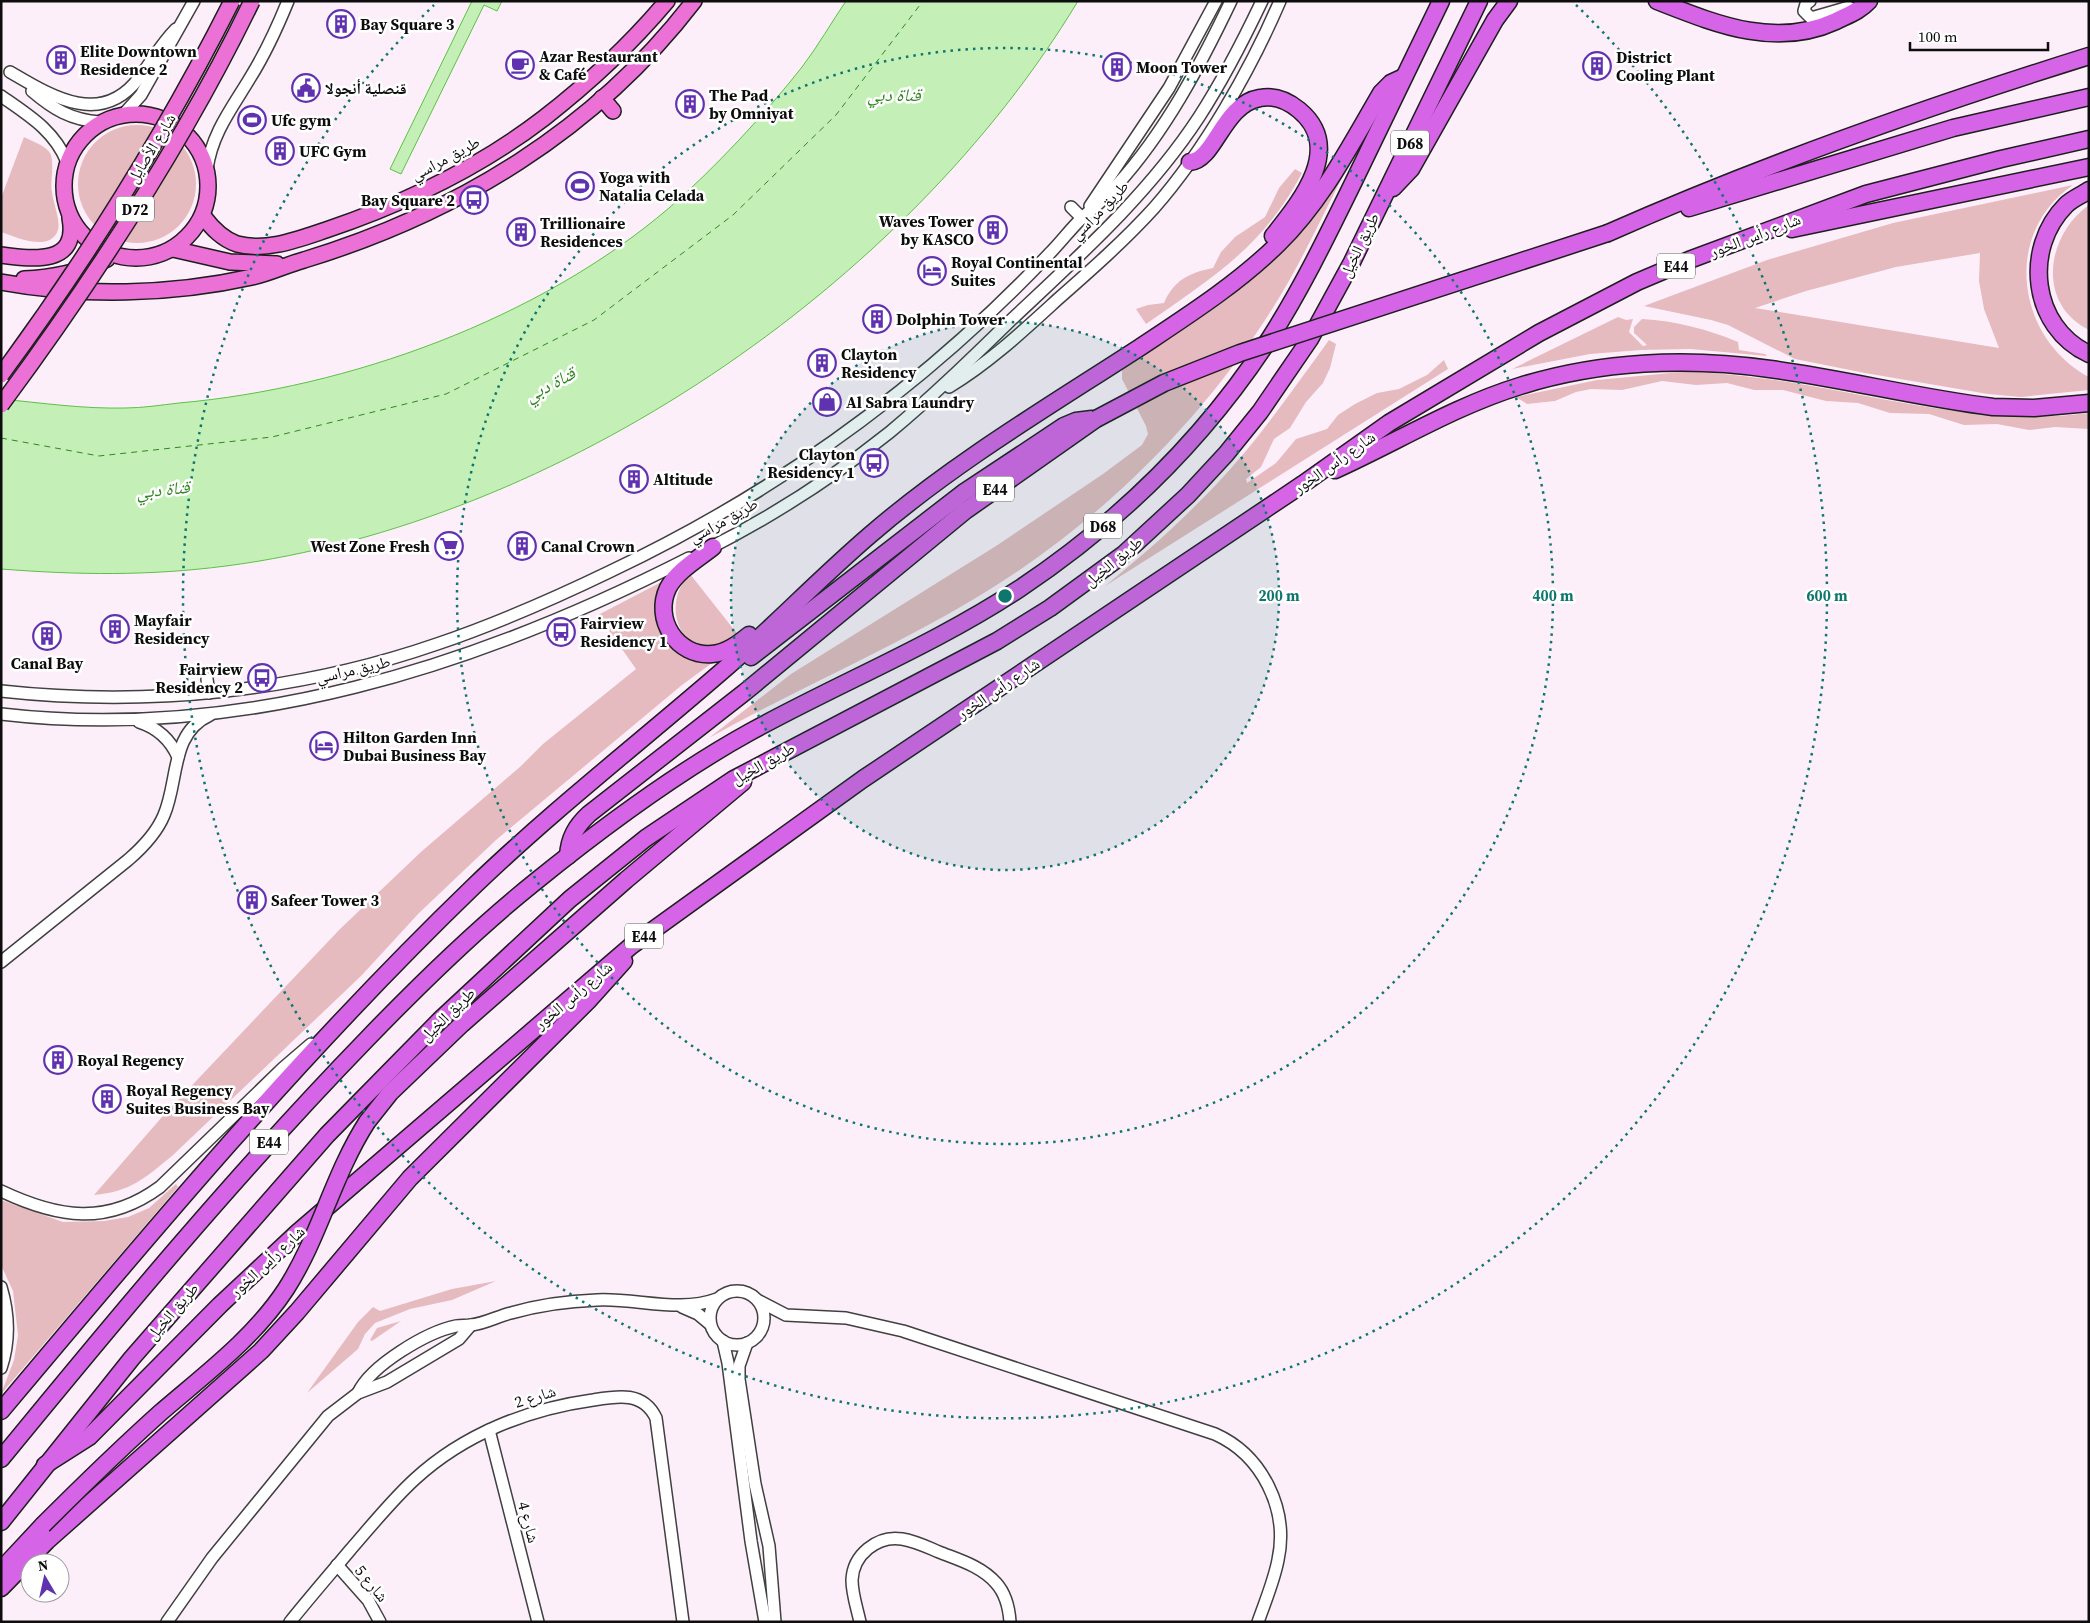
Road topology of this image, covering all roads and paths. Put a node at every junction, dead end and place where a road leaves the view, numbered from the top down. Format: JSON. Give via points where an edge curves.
{"nodes":[{"id":1,"x":194,"y":1,"type":"edge"},
{"id":2,"x":232,"y":1,"type":"edge"},
{"id":3,"x":252,"y":1,"type":"edge"},
{"id":4,"x":288,"y":1,"type":"edge"},
{"id":5,"x":667,"y":1,"type":"edge"},
{"id":6,"x":694,"y":1,"type":"edge"},
{"id":7,"x":1216,"y":1,"type":"edge"},
{"id":8,"x":1231,"y":1,"type":"edge"},
{"id":9,"x":1262,"y":1,"type":"edge"},
{"id":10,"x":1280,"y":1,"type":"edge"},
{"id":11,"x":1441,"y":1,"type":"edge"},
{"id":12,"x":1480,"y":1,"type":"edge"},
{"id":13,"x":1509,"y":1,"type":"edge"},
{"id":14,"x":1658,"y":1,"type":"edge"},
{"id":15,"x":1810,"y":1,"type":"edge"},
{"id":16,"x":1861,"y":1,"type":"edge"},
{"id":17,"x":1869,"y":1,"type":"edge"},
{"id":18,"x":176,"y":29,"type":"junction"},
{"id":19,"x":2089,"y":56,"type":"edge"},
{"id":20,"x":6,"y":70,"type":"edge"},
{"id":21,"x":1404,"y":77,"type":"junction"},
{"id":22,"x":1,"y":96,"type":"edge"},
{"id":23,"x":2089,"y":96,"type":"edge"},
{"id":24,"x":602,"y":98,"type":"junction"},
{"id":25,"x":613,"y":111,"type":"dead end"},
{"id":26,"x":123,"y":115,"type":"junction"},
{"id":27,"x":100,"y":122,"type":"junction"},
{"id":28,"x":2089,"y":139,"type":"edge"},
{"id":29,"x":67,"y":162,"type":"junction"},
{"id":30,"x":1190,"y":162,"type":"junction"},
{"id":31,"x":2089,"y":167,"type":"edge"},
{"id":32,"x":207,"y":169,"type":"junction"},
{"id":33,"x":2089,"y":190,"type":"edge"},
{"id":34,"x":1385,"y":194,"type":"junction"},
{"id":35,"x":1071,"y":207,"type":"dead end"},
{"id":36,"x":203,"y":216,"type":"junction"},
{"id":37,"x":70,"y":218,"type":"junction"},
{"id":38,"x":1082,"y":218,"type":"junction"},
{"id":39,"x":1608,"y":233,"type":"junction"},
{"id":40,"x":1741,"y":241,"type":"junction"},
{"id":41,"x":173,"y":249,"type":"junction"},
{"id":42,"x":1,"y":255,"type":"edge"},
{"id":43,"x":113,"y":256,"type":"junction"},
{"id":44,"x":301,"y":261,"type":"junction"},
{"id":45,"x":1,"y":278,"type":"edge"},
{"id":46,"x":1,"y":282,"type":"edge"},
{"id":47,"x":1154,"y":338,"type":"junction"},
{"id":48,"x":2089,"y":354,"type":"edge"},
{"id":49,"x":1,"y":375,"type":"edge"},
{"id":50,"x":930,"y":398,"type":"junction"},
{"id":51,"x":2089,"y":403,"type":"edge"},
{"id":52,"x":1,"y":405,"type":"edge"},
{"id":53,"x":1096,"y":419,"type":"junction"},
{"id":54,"x":1303,"y":484,"type":"junction"},
{"id":55,"x":713,"y":547,"type":"junction"},
{"id":56,"x":823,"y":577,"type":"junction"},
{"id":57,"x":469,"y":619,"type":"dead end"},
{"id":58,"x":474,"y":631,"type":"junction"},
{"id":59,"x":969,"y":656,"type":"joint"},
{"id":60,"x":732,"y":663,"type":"junction"},
{"id":61,"x":207,"y":679,"type":"dead end"},
{"id":62,"x":1,"y":691,"type":"edge"},
{"id":63,"x":209,"y":692,"type":"junction"},
{"id":64,"x":221,"y":712,"type":"junction"},
{"id":65,"x":1,"y":714,"type":"edge"},
{"id":66,"x":130,"y":720,"type":"junction"},
{"id":67,"x":178,"y":757,"type":"junction"},
{"id":68,"x":764,"y":762,"type":"junction"},
{"id":69,"x":568,"y":856,"type":"junction"},
{"id":70,"x":631,"y":946,"type":"junction"},
{"id":71,"x":1,"y":962,"type":"edge"},
{"id":72,"x":338,"y":1023,"type":"junction"},
{"id":73,"x":1,"y":1191,"type":"edge"},
{"id":74,"x":1,"y":1287,"type":"edge"},
{"id":75,"x":717,"y":1299,"type":"junction"},
{"id":76,"x":759,"y":1301,"type":"junction"},
{"id":77,"x":675,"y":1305,"type":"junction"},
{"id":78,"x":786,"y":1315,"type":"junction"},
{"id":79,"x":710,"y":1324,"type":"junction"},
{"id":80,"x":472,"y":1325,"type":"junction"},
{"id":81,"x":762,"y":1330,"type":"junction"},
{"id":82,"x":422,"y":1340,"type":"junction"},
{"id":83,"x":722,"y":1341,"type":"junction"},
{"id":84,"x":748,"y":1343,"type":"junction"},
{"id":85,"x":431,"y":1354,"type":"junction"},
{"id":86,"x":1,"y":1368,"type":"edge"},
{"id":87,"x":358,"y":1392,"type":"junction"},
{"id":88,"x":1,"y":1411,"type":"edge"},
{"id":89,"x":489,"y":1430,"type":"junction"},
{"id":90,"x":1,"y":1459,"type":"edge"},
{"id":91,"x":45,"y":1465,"type":"junction"},
{"id":92,"x":1,"y":1522,"type":"edge"},
{"id":93,"x":769,"y":1546,"type":"junction"},
{"id":94,"x":752,"y":1549,"type":"junction"},
{"id":95,"x":337,"y":1566,"type":"junction"},
{"id":96,"x":1,"y":1570,"type":"edge"},
{"id":97,"x":1,"y":1588,"type":"edge"},
{"id":98,"x":167,"y":1622,"type":"edge"},
{"id":99,"x":290,"y":1622,"type":"edge"},
{"id":100,"x":380,"y":1622,"type":"edge"},
{"id":101,"x":538,"y":1622,"type":"edge"},
{"id":102,"x":683,"y":1622,"type":"edge"},
{"id":103,"x":765,"y":1622,"type":"edge"},
{"id":104,"x":775,"y":1622,"type":"edge"},
{"id":105,"x":860,"y":1622,"type":"edge"},
{"id":106,"x":1010,"y":1622,"type":"edge"},
{"id":107,"x":1258,"y":1622,"type":"edge"}],
"edges":[{"from":1,"to":18,"type":"street"},
{"from":2,"to":49,"type":"main road","name":"شارع الأصايل","number":"D72","bridge":true,"via":[[177,105],[111,214]]},
{"from":3,"to":52,"type":"main road","name":"شارع الأصايل","number":"D72","bridge":true,"via":[[136,208],[82,292]]},
{"from":4,"to":32,"type":"street","via":[[285,23],[224,118],[211,147]]},
{"from":5,"to":36,"type":"main road","name":"طريق مراسي","via":[[623,50],[544,118],[491,154],[402,201],[299,239],[263,246],[227,240]]},
{"from":6,"to":24,"type":"main road","via":[[653,50]]},
{"from":7,"to":38,"type":"street","via":[[1185,61],[1156,99]]},
{"from":8,"to":38,"type":"street","name":"طريق مراسي","via":[[1177,103],[1135,163],[1106,197]]},
{"from":9,"to":50,"type":"street","name":"طريق مراسي","via":[[1199,117],[1150,182],[1094,242]]},
{"from":10,"to":30,"type":"street","via":[[1242,77]]},
{"from":11,"to":21,"type":"highway","name":"طريق الخيل","number":"D68"},
{"from":12,"to":34,"type":"highway","name":"طريق الخيل","number":"D68"},
{"from":13,"to":34,"type":"highway","via":[[1495,20],[1411,169]]},
{"from":14,"to":17,"type":"highway","via":[[1729,28],[1775,34],[1816,29],[1858,11]]},
{"from":15,"to":16,"type":"street","via":[[1804,11],[1811,18]]},
{"from":18,"to":20,"type":"street","via":[[132,86],[104,102],[82,104],[62,101]]},
{"from":18,"to":26,"type":"street","via":[[141,95]]},
{"from":19,"to":39,"type":"highway","via":[[1782,162]]},
{"from":20,"to":27,"type":"street","via":[[57,111],[83,121]]},
{"from":21,"to":47,"type":"highway","via":[[1381,93],[1323,189],[1280,243],[1223,291]]},
{"from":21,"to":69,"type":"highway","name":"طريق الخيل","number":"D68","via":[[1314,261],[1271,336],[1226,399],[1144,489],[1082,543],[1015,591],[943,633],[787,712],[711,755],[638,803]]},
{"from":22,"to":29,"type":"street","via":[[46,128]]},
{"from":23,"to":39,"type":"highway","number":"E44","via":[[1954,128]]},
{"from":24,"to":25,"type":"main road"},
{"from":24,"to":44,"type":"main road","via":[[542,147],[466,194],[386,232]]},
{"from":26,"to":27,"type":"main road"},
{"from":26,"to":32,"type":"main road","via":[[150,116],[175,126],[189,137]]},
{"from":27,"to":29,"type":"main road","via":[[83,136]]},
{"from":28,"to":40,"type":"highway","name":"شارع رأس الخور","number":"E44","via":[[1866,194]]},
{"from":29,"to":37,"type":"main road","via":[[63,191]]},
{"from":30,"to":47,"type":"highway","via":[[1202,158],[1240,107],[1260,98],[1281,99],[1292,104],[1309,120],[1318,142],[1319,163],[1314,174],[1271,239],[1236,272],[1169,321]]},
{"from":30,"to":50,"type":"street","via":[[1154,208],[1106,256],[997,354]]},
{"from":31,"to":40,"type":"highway"},
{"from":32,"to":36,"type":"main road","via":[[209,192]]},
{"from":33,"to":48,"type":"highway","via":[[2067,204],[2053,221],[2043,240],[2038,261],[2038,283],[2054,324],[2067,339]]},
{"from":34,"to":59,"type":"highway","name":"طريق الخيل","number":"D68","via":[[1306,345],[1265,405],[1220,460],[1167,515],[1101,572],[1024,625]]},
{"from":35,"to":38,"type":"street"},
{"from":36,"to":41,"type":"main road","via":[[190,235]]},
{"from":37,"to":42,"type":"main road","via":[[70,239],[57,255],[29,259]]},
{"from":37,"to":43,"type":"main road","via":[[81,234]]},
{"from":38,"to":58,"type":"street","name":"طريق مراسي","via":[[1029,275],[954,347],[878,410],[806,460],[678,538],[562,595]]},
{"from":39,"to":53,"type":"highway","number":"E44","bridge":true,"via":[[1240,353],[1164,383]]},
{"from":40,"to":54,"type":"highway","name":"شارع رأس الخور","number":"E44","via":[[1638,282],[1539,333],[1401,415]]},
{"from":41,"to":43,"type":"main road","via":[[147,258]]},
{"from":41,"to":44,"type":"main road","via":[[244,264],[273,265]]},
{"from":43,"to":45,"type":"main road","via":[[57,276]]},
{"from":44,"to":46,"type":"main road","via":[[237,280],[156,289],[74,291]]},
{"from":47,"to":56,"type":"highway","via":[[916,498]]},
{"from":50,"to":55,"type":"street","name":"طريق مراسي","via":[[843,466]]},
{"from":51,"to":54,"type":"highway","via":[[1993,407],[1770,368],[1692,362],[1632,365],[1572,372],[1494,395]]},
{"from":53,"to":60,"type":"highway","via":[[1070,423],[1027,450],[963,493],[756,654]]},
{"from":53,"to":69,"type":"highway","number":"E44","via":[[989,492],[582,821],[572,837]]},
{"from":54,"to":70,"type":"highway","name":"شارع رأس الخور","number":"E44","via":[[863,779]]},
{"from":55,"to":56,"type":"highway","via":[[673,581],[664,604],[665,621],[672,636],[689,650],[700,654],[723,652],[733,646],[800,589]]},
{"from":55,"to":64,"type":"street","name":"طريق مراسي","via":[[574,614],[449,662],[364,686]]},
{"from":56,"to":60,"type":"highway"},
{"from":57,"to":58,"type":"street"},
{"from":58,"to":63,"type":"street","name":"طريق مراسي","via":[[364,666],[292,681]]},
{"from":59,"to":68,"type":"highway","name":"طريق الخيل","number":"E44"},
{"from":60,"to":72,"type":"highway","via":[[505,857]]},
{"from":61,"to":63,"type":"street"},
{"from":62,"to":63,"type":"street","name":"طريق مراسي","via":[[113,697]]},
{"from":64,"to":66,"type":"street","name":"طريق مراسي"},
{"from":64,"to":67,"type":"street","via":[[205,717],[192,728],[182,741]]},
{"from":65,"to":66,"type":"street","name":"طريق مراسي","via":[[70,720]]},
{"from":66,"to":67,"type":"street","via":[[159,732]]},
{"from":67,"to":71,"type":"street","via":[[175,783],[164,817],[147,841],[128,860]]},
{"from":68,"to":91,"type":"highway","name":"طريق الخيل","number":"E44","via":[[689,808],[620,858],[570,899],[441,1019],[364,1096],[274,1194],[132,1358]]},
{"from":68,"to":96,"type":"highway","bridge":true,"via":[[462,1024],[390,1093],[367,1122],[344,1161],[304,1257],[265,1317],[224,1358],[104,1464]]},
{"from":69,"to":90,"type":"highway","name":"طريق الخيل","number":"E44","via":[[433,973],[316,1091],[230,1186]]},
{"from":70,"to":91,"type":"highway","name":"شارع رأس الخور","number":"E44","via":[[284,1245],[196,1329],[96,1432]]},
{"from":70,"to":97,"type":"highway","via":[[611,976],[410,1178],[261,1351],[62,1528]]},
{"from":72,"to":73,"type":"street","via":[[283,1068],[160,1188],[137,1202],[104,1213],[70,1214]]},
{"from":72,"to":88,"type":"highway","via":[[185,1193]]},
{"from":74,"to":86,"type":"street","via":[[7,1310],[8,1334]]},
{"from":75,"to":76,"type":"street","via":[[738,1291]]},
{"from":75,"to":77,"type":"street","via":[[692,1306]]},
{"from":75,"to":79,"type":"street","via":[[711,1308]]},
{"from":76,"to":78,"type":"street"},
{"from":76,"to":81,"type":"street","via":[[765,1318]]},
{"from":77,"to":79,"type":"street","via":[[698,1314]]},
{"from":77,"to":80,"type":"street","via":[[623,1300],[572,1301],[521,1310]]},
{"from":78,"to":81,"type":"street"},
{"from":78,"to":107,"type":"street","via":[[846,1318],[903,1331],[1228,1440],[1261,1472],[1272,1492],[1280,1520],[1279,1560]]},
{"from":79,"to":83,"type":"street"},
{"from":80,"to":82,"type":"street","via":[[451,1327]]},
{"from":80,"to":85,"type":"street","via":[[459,1339]]},
{"from":81,"to":84,"type":"street"},
{"from":82,"to":85,"type":"street"},
{"from":82,"to":87,"type":"street","via":[[374,1372]]},
{"from":83,"to":84,"type":"street","via":[[732,1345]]},
{"from":83,"to":94,"type":"street","via":[[728,1363]]},
{"from":84,"to":93,"type":"street","via":[[739,1366],[739,1379],[754,1484]]},
{"from":85,"to":87,"type":"street","via":[[387,1382]]},
{"from":87,"to":98,"type":"street","via":[[328,1416],[291,1459],[212,1558]]},
{"from":89,"to":95,"type":"street","name":"شارع 2","via":[[437,1460],[416,1478]]},
{"from":89,"to":101,"type":"street","name":"شارع 4"},
{"from":89,"to":102,"type":"street","name":"شارع 2","via":[[534,1411],[570,1403],[620,1396],[636,1398],[648,1405],[656,1418]]},
{"from":91,"to":92,"type":"highway","name":"طريق الخيل","number":"E44"},
{"from":93,"to":94,"type":"street","via":[[762,1553]]},
{"from":93,"to":104,"type":"street"},
{"from":94,"to":103,"type":"street"},
{"from":95,"to":99,"type":"street","name":"شارع 2"},
{"from":95,"to":100,"type":"street","name":"شارع 5","via":[[368,1600]]},
{"from":105,"to":106,"type":"street","via":[[852,1587],[854,1569],[870,1546],[895,1538],[917,1543],[980,1569],[1002,1590]]}]}
